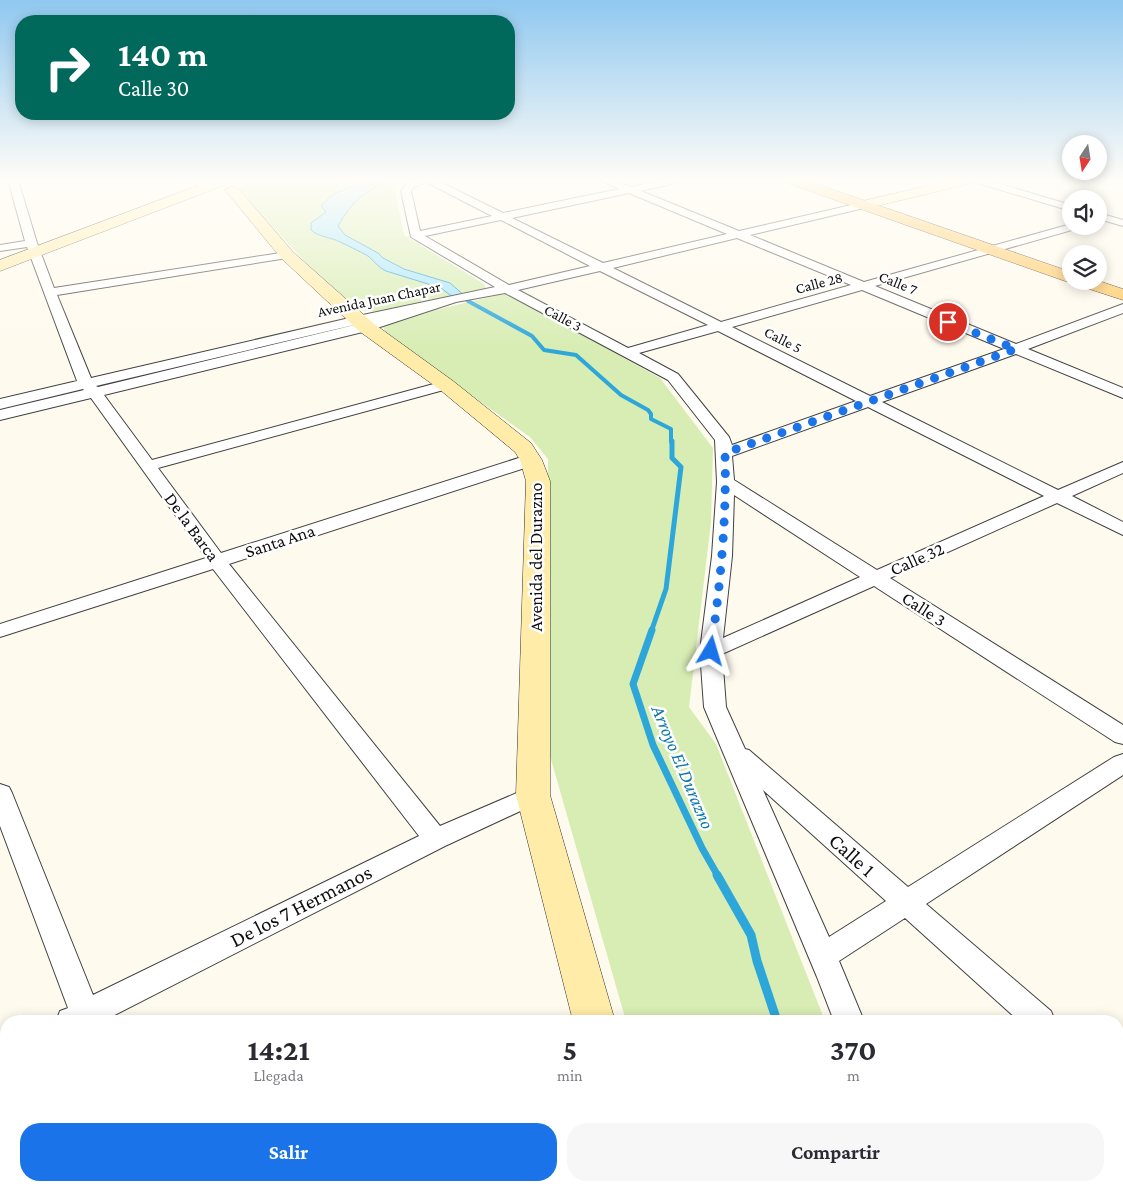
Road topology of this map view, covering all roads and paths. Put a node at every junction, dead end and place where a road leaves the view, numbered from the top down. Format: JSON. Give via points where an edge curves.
{"nodes":[{"id":1,"x":29,"y":236,"type":"edge"},
{"id":2,"x":68,"y":236,"type":"edge"},
{"id":3,"x":273,"y":236,"type":"edge"},
{"id":4,"x":416,"y":236,"type":"edge"},
{"id":5,"x":541,"y":236,"type":"edge"},
{"id":6,"x":722,"y":236,"type":"edge"},
{"id":7,"x":739,"y":236,"type":"edge"},
{"id":8,"x":954,"y":236,"type":"edge"},
{"id":9,"x":1041,"y":236,"type":"edge"},
{"id":10,"x":0,"y":248,"type":"edge"},
{"id":11,"x":32,"y":248,"type":"junction"},
{"id":12,"x":993,"y":249,"type":"junction"},
{"id":13,"x":288,"y":255,"type":"junction"},
{"id":14,"x":599,"y":265,"type":"junction"},
{"id":15,"x":0,"y":266,"type":"edge"},
{"id":16,"x":1062,"y":274,"type":"edge"},
{"id":17,"x":503,"y":287,"type":"junction"},
{"id":18,"x":864,"y":287,"type":"junction"},
{"id":19,"x":1107,"y":289,"type":"edge"},
{"id":20,"x":50,"y":292,"type":"junction"},
{"id":21,"x":1123,"y":295,"type":"edge"},
{"id":22,"x":1123,"y":308,"type":"edge"},
{"id":23,"x":362,"y":324,"type":"junction"},
{"id":24,"x":720,"y":327,"type":"junction"},
{"id":25,"x":1016,"y":349,"type":"junction"},
{"id":26,"x":628,"y":352,"type":"junction"},
{"id":27,"x":446,"y":385,"type":"junction"},
{"id":28,"x":89,"y":388,"type":"junction"},
{"id":29,"x":1123,"y":393,"type":"edge"},
{"id":30,"x":869,"y":402,"type":"junction"},
{"id":31,"x":0,"y":404,"type":"edge"},
{"id":32,"x":0,"y":415,"type":"edge"},
{"id":33,"x":725,"y":453,"type":"junction"},
{"id":34,"x":531,"y":460,"type":"junction"},
{"id":35,"x":147,"y":466,"type":"junction"},
{"id":36,"x":1123,"y":467,"type":"edge"},
{"id":37,"x":726,"y":482,"type":"junction"},
{"id":38,"x":1058,"y":496,"type":"junction"},
{"id":39,"x":1123,"y":529,"type":"edge"},
{"id":40,"x":217,"y":561,"type":"junction"},
{"id":41,"x":875,"y":577,"type":"junction"},
{"id":42,"x":0,"y":631,"type":"edge"},
{"id":43,"x":711,"y":656,"type":"junction"},
{"id":44,"x":1123,"y":736,"type":"edge"},
{"id":45,"x":736,"y":751,"type":"junction"},
{"id":46,"x":1123,"y":763,"type":"edge"},
{"id":47,"x":0,"y":793,"type":"edge"},
{"id":48,"x":533,"y":796,"type":"junction"},
{"id":49,"x":436,"y":838,"type":"junction"},
{"id":50,"x":906,"y":903,"type":"junction"},
{"id":51,"x":824,"y":956,"type":"junction"},
{"id":52,"x":80,"y":1015,"type":"edge"},
{"id":53,"x":89,"y":1015,"type":"edge"},
{"id":54,"x":592,"y":1015,"type":"edge"},
{"id":55,"x":846,"y":1015,"type":"edge"},
{"id":56,"x":1033,"y":1015,"type":"edge"}],
"edges":[{"from":1,"to":11,"type":"street","name":"De la Barca"},
{"from":2,"to":11,"type":"main road"},
{"from":3,"to":13,"type":"main road","name":"Avenida del Durazno"},
{"from":4,"to":17,"type":"street","name":"Calle 3"},
{"from":5,"to":14,"type":"street","name":"Calle 5"},
{"from":6,"to":14,"type":"street","name":"Avenida Juan Chapar"},
{"from":7,"to":18,"type":"street","name":"Calle 7"},
{"from":8,"to":12,"type":"main road"},
{"from":9,"to":12,"type":"street","name":"Calle 28"},
{"from":10,"to":11,"type":"street"},
{"from":11,"to":15,"type":"main road"},
{"from":11,"to":20,"type":"street","name":"De la Barca"},
{"from":12,"to":16,"type":"main road"},
{"from":12,"to":18,"type":"street","name":"Calle 28"},
{"from":13,"to":20,"type":"street"},
{"from":13,"to":23,"type":"main road","name":"Avenida del Durazno"},
{"from":14,"to":17,"type":"street","name":"Avenida Juan Chapar"},
{"from":14,"to":24,"type":"street","name":"Calle 5"},
{"from":17,"to":23,"type":"street","name":"Avenida Juan Chapar"},
{"from":17,"to":26,"type":"street","name":"Calle 3"},
{"from":18,"to":24,"type":"street","name":"Calle 28"},
{"from":18,"to":25,"type":"street","name":"Calle 7"},
{"from":19,"to":21,"type":"main road"},
{"from":20,"to":28,"type":"street","name":"De la Barca"},
{"from":22,"to":25,"type":"street"},
{"from":23,"to":27,"type":"main road","name":"Avenida del Durazno"},
{"from":23,"to":28,"type":"street","name":"Avenida Juan Chapar"},
{"from":24,"to":26,"type":"street","name":"Calle 28"},
{"from":24,"to":30,"type":"street","name":"Calle 5"},
{"from":25,"to":29,"type":"street","name":"Calle 7"},
{"from":25,"to":30,"type":"street"},
{"from":26,"to":33,"type":"street","name":"Calle 3","via":[[672,377],[723,440]]},
{"from":27,"to":34,"type":"main road","name":"Avenida del Durazno","via":[[523,448]]},
{"from":27,"to":35,"type":"street"},
{"from":28,"to":31,"type":"street","name":"Avenida Juan Chapar"},
{"from":28,"to":32,"type":"street","name":"Avenida Juan Chapar"},
{"from":28,"to":35,"type":"street","name":"De la Barca"},
{"from":30,"to":33,"type":"street"},
{"from":30,"to":38,"type":"street","name":"Calle 5"},
{"from":33,"to":37,"type":"street","name":"Calle 1"},
{"from":34,"to":40,"type":"street","name":"Santa Ana"},
{"from":34,"to":48,"type":"main road","name":"Avenida del Durazno","via":[[538,481]]},
{"from":35,"to":40,"type":"street","name":"De la Barca"},
{"from":36,"to":38,"type":"street","name":"Calle 32"},
{"from":37,"to":41,"type":"street","name":"Calle 3"},
{"from":37,"to":43,"type":"street","name":"Calle 1"},
{"from":38,"to":39,"type":"street","name":"Calle 5"},
{"from":38,"to":41,"type":"street","name":"Calle 32"},
{"from":40,"to":42,"type":"street","name":"Santa Ana"},
{"from":40,"to":49,"type":"street","name":"De la Barca"},
{"from":41,"to":43,"type":"street","name":"Calle 32"},
{"from":41,"to":44,"type":"street","name":"Calle 3"},
{"from":43,"to":45,"type":"street","name":"Calle 1","via":[[715,707]]},
{"from":45,"to":50,"type":"street","name":"Calle 1"},
{"from":45,"to":51,"type":"street"},
{"from":46,"to":50,"type":"street"},
{"from":47,"to":52,"type":"street"},
{"from":48,"to":49,"type":"street","name":"De los 7 Hermanos"},
{"from":48,"to":54,"type":"main road","name":"Avenida del Durazno"},
{"from":49,"to":53,"type":"street","name":"De los 7 Hermanos"},
{"from":50,"to":51,"type":"street"},
{"from":50,"to":56,"type":"street","name":"Calle 1"},
{"from":51,"to":55,"type":"street"}]}
